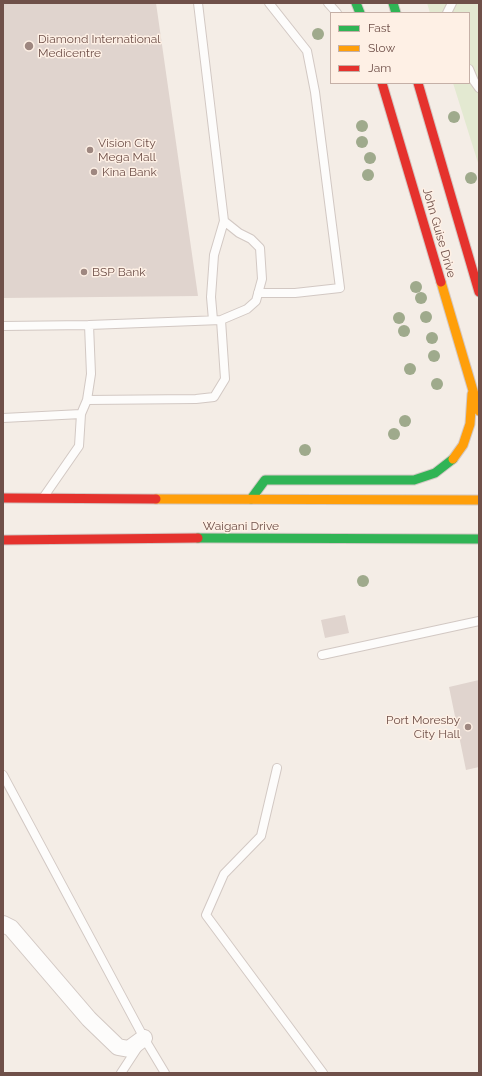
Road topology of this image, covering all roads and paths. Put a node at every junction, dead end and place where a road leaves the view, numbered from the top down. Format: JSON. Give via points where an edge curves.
{"nodes":[{"id":1,"x":198,"y":3,"type":"edge"},
{"id":2,"x":269,"y":3,"type":"edge"},
{"id":3,"x":328,"y":3,"type":"edge"},
{"id":4,"x":336,"y":12,"type":"edge"},
{"id":5,"x":470,"y":71,"type":"edge"},
{"id":6,"x":382,"y":84,"type":"edge"},
{"id":7,"x":418,"y":84,"type":"edge"},
{"id":8,"x":479,"y":88,"type":"edge"},
{"id":9,"x":224,"y":221,"type":"junction"},
{"id":10,"x":479,"y":292,"type":"edge"},
{"id":11,"x":258,"y":293,"type":"junction"},
{"id":12,"x":213,"y":320,"type":"junction"},
{"id":13,"x":221,"y":320,"type":"junction"},
{"id":14,"x":88,"y":325,"type":"junction"},
{"id":15,"x":3,"y":326,"type":"edge"},
{"id":16,"x":472,"y":391,"type":"junction"},
{"id":17,"x":86,"y":400,"type":"junction"},
{"id":18,"x":479,"y":412,"type":"edge"},
{"id":19,"x":81,"y":414,"type":"junction"},
{"id":20,"x":3,"y":418,"type":"edge"},
{"id":21,"x":44,"y":497,"type":"junction"},
{"id":22,"x":3,"y":498,"type":"edge"},
{"id":23,"x":251,"y":499,"type":"junction"},
{"id":24,"x":479,"y":500,"type":"edge"},
{"id":25,"x":479,"y":535,"type":"edge"},
{"id":26,"x":479,"y":539,"type":"edge"},
{"id":27,"x":3,"y":540,"type":"edge"},
{"id":28,"x":460,"y":540,"type":"junction"},
{"id":29,"x":479,"y":621,"type":"edge"},
{"id":30,"x":322,"y":655,"type":"dead end"},
{"id":31,"x":277,"y":768,"type":"dead end"},
{"id":32,"x":3,"y":775,"type":"edge"},
{"id":33,"x":3,"y":924,"type":"edge"},
{"id":34,"x":144,"y":1038,"type":"junction"},
{"id":35,"x":121,"y":1073,"type":"edge"},
{"id":36,"x":165,"y":1073,"type":"edge"},
{"id":37,"x":323,"y":1073,"type":"edge"}],
"edges":[{"from":1,"to":9,"type":"lane"},
{"from":2,"to":11,"type":"lane","via":[[307,51],[315,92],[340,288],[295,293]]},
{"from":3,"to":4,"type":"lane"},
{"from":5,"to":8,"type":"lane"},
{"from":6,"to":16,"type":"highway","name":"John Guise Drive"},
{"from":7,"to":10,"type":"highway","name":"John Guise Drive"},
{"from":9,"to":11,"type":"lane","via":[[260,248],[262,279]]},
{"from":9,"to":12,"type":"lane","via":[[214,256],[211,297]]},
{"from":11,"to":13,"type":"lane","via":[[256,301],[247,309]]},
{"from":12,"to":13,"type":"lane"},
{"from":12,"to":14,"type":"lane"},
{"from":13,"to":17,"type":"lane","via":[[225,379],[214,397]]},
{"from":14,"to":15,"type":"lane"},
{"from":14,"to":17,"type":"lane","via":[[91,374]]},
{"from":16,"to":18,"type":"highway","name":"John Guise Drive"},
{"from":16,"to":23,"type":"highway","via":[[470,424],[464,445],[452,461],[435,473],[414,480],[265,480]]},
{"from":17,"to":19,"type":"lane"},
{"from":19,"to":20,"type":"lane"},
{"from":19,"to":21,"type":"lane","via":[[79,446]]},
{"from":21,"to":22,"type":"highway"},
{"from":21,"to":23,"type":"highway"},
{"from":23,"to":24,"type":"highway"},
{"from":25,"to":28,"type":"highway"},
{"from":26,"to":28,"type":"highway","name":"Waigani Drive"},
{"from":27,"to":28,"type":"highway","name":"Waigani Drive"},
{"from":29,"to":30,"type":"lane"},
{"from":31,"to":37,"type":"lane","via":[[261,836],[224,874],[206,915]]},
{"from":32,"to":34,"type":"lane"},
{"from":33,"to":34,"type":"street","via":[[11,928],[89,1019],[118,1047],[129,1049]]},
{"from":34,"to":35,"type":"lane"},
{"from":34,"to":36,"type":"lane"}]}
